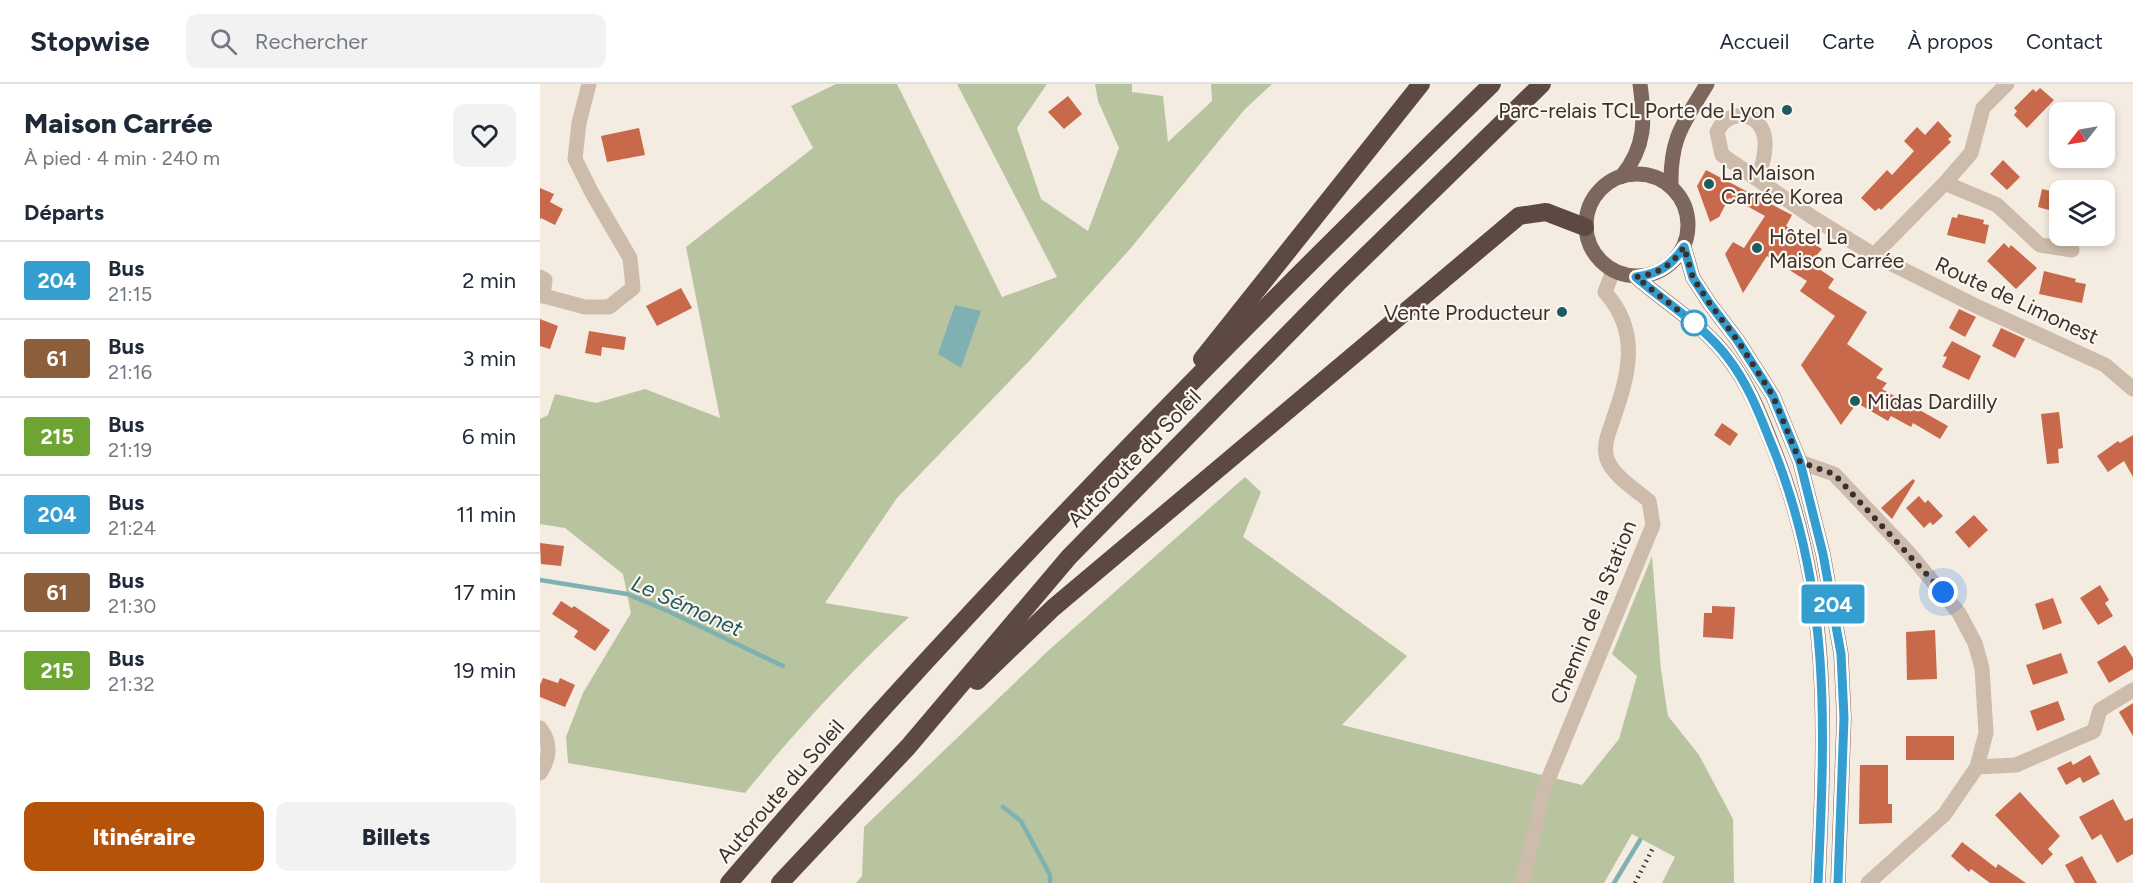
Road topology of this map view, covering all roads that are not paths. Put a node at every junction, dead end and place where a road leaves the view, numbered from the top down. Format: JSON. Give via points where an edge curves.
{"nodes":[{"id":1,"x":589,"y":84,"type":"edge"},
{"id":2,"x":1421,"y":84,"type":"edge"},
{"id":3,"x":1492,"y":84,"type":"edge"},
{"id":4,"x":1542,"y":84,"type":"edge"},
{"id":5,"x":1640,"y":84,"type":"edge"},
{"id":6,"x":1707,"y":84,"type":"edge"},
{"id":7,"x":2007,"y":84,"type":"edge"},
{"id":8,"x":1622,"y":176,"type":"junction"},
{"id":9,"x":1758,"y":179,"type":"dead end"},
{"id":10,"x":1946,"y":183,"type":"junction"},
{"id":11,"x":1671,"y":186,"type":"junction"},
{"id":12,"x":1585,"y":227,"type":"junction"},
{"id":13,"x":1684,"y":247,"type":"junction"},
{"id":14,"x":2072,"y":250,"type":"dead end"},
{"id":15,"x":1874,"y":255,"type":"junction"},
{"id":16,"x":1613,"y":271,"type":"junction"},
{"id":17,"x":540,"y":277,"type":"edge"},
{"id":18,"x":1636,"y":277,"type":"junction"},
{"id":19,"x":542,"y":296,"type":"edge"},
{"id":20,"x":2133,"y":388,"type":"edge"},
{"id":21,"x":1158,"y":417,"type":"junction"},
{"id":22,"x":1800,"y":462,"type":"junction"},
{"id":23,"x":2133,"y":690,"type":"edge"},
{"id":24,"x":540,"y":728,"type":"edge"},
{"id":25,"x":908,"y":747,"type":"junction"},
{"id":26,"x":1977,"y":767,"type":"junction"},
{"id":27,"x":540,"y":773,"type":"edge"},
{"id":28,"x":729,"y":883,"type":"edge"},
{"id":29,"x":780,"y":883,"type":"edge"},
{"id":30,"x":1522,"y":883,"type":"edge"},
{"id":31,"x":1818,"y":883,"type":"edge"},
{"id":32,"x":1838,"y":883,"type":"edge"},
{"id":33,"x":1868,"y":883,"type":"edge"}],
"edges":[{"from":1,"to":19,"type":"street","via":[[575,159],[630,258],[633,288],[609,307],[585,307]]},
{"from":2,"to":21,"type":"highway"},
{"from":3,"to":21,"type":"highway","name":"Autoroute du Soleil"},
{"from":4,"to":25,"type":"highway","name":"Autoroute du Soleil","via":[[1340,280],[1069,557]]},
{"from":5,"to":8,"type":"main road","via":[[1642,132],[1638,152]]},
{"from":6,"to":11,"type":"main road","via":[[1675,140],[1670,160]]},
{"from":7,"to":10,"type":"street","via":[[1983,108],[1971,153]]},
{"from":8,"to":11,"type":"main road","via":[[1639,174]]},
{"from":8,"to":12,"type":"main road","via":[[1595,195],[1587,210]]},
{"from":9,"to":15,"type":"street","name":"Route de Limonest"},
{"from":10,"to":14,"type":"street","via":[[1997,205],[2040,245]]},
{"from":10,"to":15,"type":"street"},
{"from":11,"to":13,"type":"main road","via":[[1687,215]]},
{"from":12,"to":16,"type":"main road","via":[[1593,253]]},
{"from":12,"to":25,"type":"highway","via":[[1546,212],[1519,216],[1053,608]]},
{"from":13,"to":18,"type":"main road","via":[[1664,269]]},
{"from":13,"to":22,"type":"main road","via":[[1693,278],[1773,396]]},
{"from":15,"to":20,"type":"street","name":"Route de Limonest","via":[[2105,365]]},
{"from":16,"to":18,"type":"main road"},
{"from":16,"to":30,"type":"street","name":"Chemin de la Station","via":[[1605,292],[1619,312],[1630,347],[1630,362],[1605,443],[1606,458],[1613,470],[1649,501],[1653,525],[1545,786]]},
{"from":17,"to":19,"type":"street","via":[[545,280]]},
{"from":18,"to":31,"type":"main road","via":[[1695,324],[1728,358],[1755,402],[1785,476],[1808,561],[1821,658],[1824,715]]},
{"from":21,"to":28,"type":"highway","name":"Autoroute du Soleil","via":[[881,710]]},
{"from":22,"to":26,"type":"street","via":[[1834,474],[1908,552],[1959,614],[1975,643],[1984,683],[1986,733]]},
{"from":22,"to":32,"type":"main road","via":[[1823,554],[1841,654],[1844,718]]},
{"from":23,"to":26,"type":"street","via":[[2100,710],[2094,731],[2016,765]]},
{"from":24,"to":27,"type":"street","via":[[549,749]]},
{"from":25,"to":29,"type":"highway","name":"Autoroute du Soleil"},
{"from":26,"to":33,"type":"street","via":[[1944,815]]}]}
